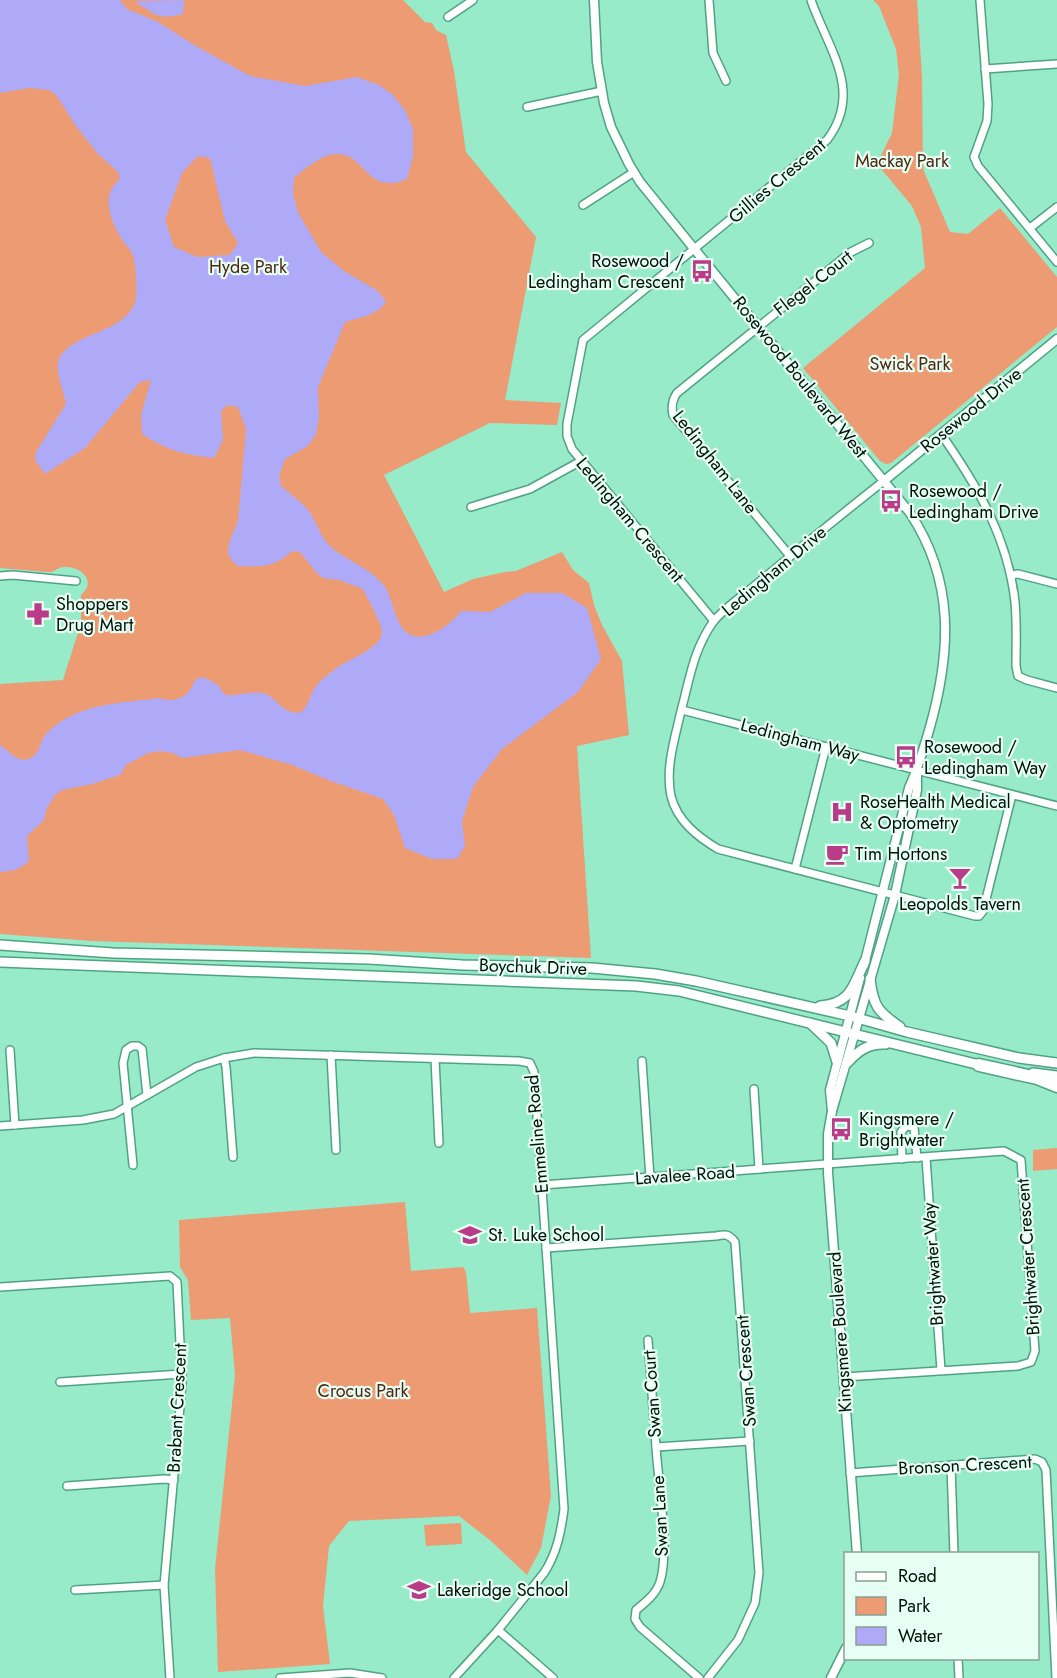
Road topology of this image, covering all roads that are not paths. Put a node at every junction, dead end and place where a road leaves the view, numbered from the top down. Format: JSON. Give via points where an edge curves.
{"nodes":[{"id":1,"x":473,"y":0,"type":"edge"},
{"id":2,"x":594,"y":0,"type":"edge"},
{"id":3,"x":709,"y":0,"type":"edge"},
{"id":4,"x":812,"y":0,"type":"edge"},
{"id":5,"x":980,"y":0,"type":"edge"},
{"id":6,"x":448,"y":17,"type":"dead end"},
{"id":7,"x":1057,"y":64,"type":"edge"},
{"id":8,"x":985,"y":69,"type":"junction"},
{"id":9,"x":726,"y":81,"type":"dead end"},
{"id":10,"x":602,"y":91,"type":"junction"},
{"id":11,"x":527,"y":107,"type":"dead end"},
{"id":12,"x":634,"y":172,"type":"junction"},
{"id":13,"x":583,"y":205,"type":"dead end"},
{"id":14,"x":1057,"y":207,"type":"edge"},
{"id":15,"x":1030,"y":228,"type":"junction"},
{"id":16,"x":869,"y":243,"type":"dead end"},
{"id":17,"x":695,"y":249,"type":"junction"},
{"id":18,"x":1057,"y":261,"type":"edge"},
{"id":19,"x":759,"y":326,"type":"junction"},
{"id":20,"x":1057,"y":339,"type":"edge"},
{"id":21,"x":941,"y":434,"type":"junction"},
{"id":22,"x":581,"y":461,"type":"junction"},
{"id":23,"x":885,"y":480,"type":"junction"},
{"id":24,"x":471,"y":507,"type":"dead end"},
{"id":25,"x":790,"y":556,"type":"junction"},
{"id":26,"x":1011,"y":575,"type":"junction"},
{"id":27,"x":0,"y":576,"type":"edge"},
{"id":28,"x":76,"y":581,"type":"dead end"},
{"id":29,"x":1057,"y":584,"type":"edge"},
{"id":30,"x":714,"y":621,"type":"junction"},
{"id":31,"x":1057,"y":688,"type":"edge"},
{"id":32,"x":682,"y":710,"type":"junction"},
{"id":33,"x":826,"y":747,"type":"junction"},
{"id":34,"x":917,"y":770,"type":"junction"},
{"id":35,"x":1012,"y":795,"type":"junction"},
{"id":36,"x":1057,"y":806,"type":"edge"},
{"id":37,"x":795,"y":869,"type":"junction"},
{"id":38,"x":882,"y":892,"type":"junction"},
{"id":39,"x":895,"y":895,"type":"junction"},
{"id":40,"x":0,"y":945,"type":"edge"},
{"id":41,"x":865,"y":961,"type":"junction"},
{"id":42,"x":0,"y":962,"type":"edge"},
{"id":43,"x":870,"y":980,"type":"junction"},
{"id":44,"x":812,"y":1007,"type":"junction"},
{"id":45,"x":850,"y":1016,"type":"junction"},
{"id":46,"x":860,"y":1019,"type":"junction"},
{"id":47,"x":808,"y":1022,"type":"junction"},
{"id":48,"x":850,"y":1032,"type":"junction"},
{"id":49,"x":907,"y":1032,"type":"junction"},
{"id":50,"x":905,"y":1046,"type":"junction"},
{"id":51,"x":10,"y":1050,"type":"dead end"},
{"id":52,"x":331,"y":1055,"type":"junction"},
{"id":53,"x":224,"y":1058,"type":"junction"},
{"id":54,"x":435,"y":1059,"type":"junction"},
{"id":55,"x":642,"y":1061,"type":"dead end"},
{"id":56,"x":842,"y":1063,"type":"junction"},
{"id":57,"x":1057,"y":1063,"type":"edge"},
{"id":58,"x":980,"y":1065,"type":"junction"},
{"id":59,"x":1057,"y":1076,"type":"edge"},
{"id":60,"x":1057,"y":1086,"type":"edge"},
{"id":61,"x":754,"y":1089,"type":"dead end"},
{"id":62,"x":147,"y":1095,"type":"junction"},
{"id":63,"x":127,"y":1107,"type":"junction"},
{"id":64,"x":15,"y":1125,"type":"junction"},
{"id":65,"x":0,"y":1126,"type":"edge"},
{"id":66,"x":439,"y":1143,"type":"dead end"},
{"id":67,"x":336,"y":1150,"type":"dead end"},
{"id":68,"x":232,"y":1157,"type":"dead end"},
{"id":69,"x":917,"y":1158,"type":"junction"},
{"id":70,"x":926,"y":1158,"type":"junction"},
{"id":71,"x":902,"y":1159,"type":"junction"},
{"id":72,"x":828,"y":1164,"type":"junction"},
{"id":73,"x":133,"y":1165,"type":"dead end"},
{"id":74,"x":759,"y":1169,"type":"junction"},
{"id":75,"x":650,"y":1178,"type":"junction"},
{"id":76,"x":542,"y":1185,"type":"junction"},
{"id":77,"x":546,"y":1248,"type":"junction"},
{"id":78,"x":0,"y":1287,"type":"edge"},
{"id":79,"x":648,"y":1341,"type":"dead end"},
{"id":80,"x":941,"y":1370,"type":"junction"},
{"id":81,"x":182,"y":1374,"type":"junction"},
{"id":82,"x":844,"y":1377,"type":"junction"},
{"id":83,"x":60,"y":1382,"type":"dead end"},
{"id":84,"x":750,"y":1441,"type":"junction"},
{"id":85,"x":656,"y":1447,"type":"junction"},
{"id":86,"x":951,"y":1465,"type":"junction"},
{"id":87,"x":850,"y":1473,"type":"junction"},
{"id":88,"x":174,"y":1480,"type":"junction"},
{"id":89,"x":67,"y":1486,"type":"dead end"},
{"id":90,"x":857,"y":1552,"type":"edge"},
{"id":91,"x":954,"y":1552,"type":"edge"},
{"id":92,"x":164,"y":1585,"type":"junction"},
{"id":93,"x":75,"y":1590,"type":"dead end"},
{"id":94,"x":498,"y":1630,"type":"junction"},
{"id":95,"x":844,"y":1654,"type":"edge"},
{"id":96,"x":958,"y":1660,"type":"edge"},
{"id":97,"x":836,"y":1677,"type":"edge"},
{"id":98,"x":170,"y":1678,"type":"edge"},
{"id":99,"x":280,"y":1678,"type":"edge"},
{"id":100,"x":382,"y":1678,"type":"edge"},
{"id":101,"x":454,"y":1678,"type":"edge"},
{"id":102,"x":553,"y":1678,"type":"edge"},
{"id":103,"x":699,"y":1678,"type":"edge"},
{"id":104,"x":708,"y":1678,"type":"edge"},
{"id":105,"x":958,"y":1678,"type":"edge"},
{"id":106,"x":1056,"y":1678,"type":"edge"}],
"edges":[{"from":1,"to":6,"type":"street"},
{"from":2,"to":10,"type":"street","name":"Rosewood Boulevard West"},
{"from":3,"to":9,"type":"street","via":[[713,53]]},
{"from":4,"to":17,"type":"street","name":"Gillies Crescent","via":[[845,90],[836,128],[827,140]]},
{"from":5,"to":8,"type":"street"},
{"from":7,"to":8,"type":"street"},
{"from":8,"to":15,"type":"street","via":[[987,121],[974,157]]},
{"from":10,"to":11,"type":"street"},
{"from":10,"to":12,"type":"street","name":"Rosewood Boulevard West","via":[[611,127]]},
{"from":12,"to":13,"type":"street"},
{"from":12,"to":17,"type":"street","name":"Rosewood Boulevard West"},
{"from":14,"to":15,"type":"street"},
{"from":15,"to":18,"type":"street"},
{"from":16,"to":19,"type":"street","name":"Flegel Court","via":[[851,252]]},
{"from":17,"to":19,"type":"street","name":"Rosewood Boulevard West"},
{"from":17,"to":22,"type":"street","name":"Ledingham Crescent","via":[[583,340],[567,424],[572,449]]},
{"from":19,"to":23,"type":"street","name":"Rosewood Boulevard West"},
{"from":19,"to":25,"type":"street","name":"Ledingham Lane","via":[[678,393],[672,407],[674,415]]},
{"from":20,"to":21,"type":"street","name":"Rosewood Drive"},
{"from":21,"to":23,"type":"street","name":"Rosewood Drive"},
{"from":21,"to":26,"type":"street","via":[[994,520]]},
{"from":22,"to":24,"type":"street","via":[[530,489]]},
{"from":22,"to":30,"type":"street","name":"Ledingham Crescent"},
{"from":23,"to":25,"type":"street","name":"Ledingham Drive"},
{"from":23,"to":34,"type":"street","name":"Rosewood Boulevard West","via":[[921,530],[943,599],[945,665]]},
{"from":25,"to":30,"type":"street","name":"Ledingham Drive"},
{"from":26,"to":29,"type":"street"},
{"from":26,"to":31,"type":"street","via":[[1018,675]]},
{"from":27,"to":28,"type":"street"},
{"from":30,"to":32,"type":"street","name":"Ledingham Drive","via":[[698,648]]},
{"from":32,"to":33,"type":"street","name":"Ledingham Way"},
{"from":32,"to":37,"type":"street","name":"Ledingham Drive","via":[[670,754],[671,797],[678,813],[699,837],[718,849]]},
{"from":33,"to":34,"type":"street","name":"Ledingham Way"},
{"from":33,"to":37,"type":"street"},
{"from":34,"to":35,"type":"street","name":"Ledingham Way"},
{"from":34,"to":38,"type":"street","name":"Rosewood Boulevard West"},
{"from":34,"to":39,"type":"street","name":"Rosewood Boulevard West","via":[[917,790]]},
{"from":35,"to":36,"type":"street","name":"Ledingham Way"},
{"from":35,"to":39,"type":"street","name":"Ledingham Drive","via":[[979,916]]},
{"from":37,"to":38,"type":"street","name":"Ledingham Drive"},
{"from":38,"to":39,"type":"street","name":"Ledingham Drive"},
{"from":38,"to":41,"type":"street","name":"Rosewood Boulevard West"},
{"from":39,"to":43,"type":"street","name":"Rosewood Boulevard West"},
{"from":40,"to":44,"type":"main road","name":"Boychuk Drive","via":[[112,953],[592,968],[696,981]]},
{"from":41,"to":44,"type":"main road","via":[[848,996],[841,1002]]},
{"from":41,"to":45,"type":"street","name":"Rosewood Boulevard West"},
{"from":42,"to":47,"type":"main road","name":"Boychuk Drive","via":[[636,986],[679,991]]},
{"from":43,"to":46,"type":"street","name":"Rosewood Boulevard West"},
{"from":43,"to":49,"type":"main road","via":[[879,1009]]},
{"from":44,"to":45,"type":"main road","name":"Boychuk Drive"},
{"from":45,"to":46,"type":"main road","name":"Boychuk Drive"},
{"from":45,"to":48,"type":"street","name":"Kingsmere Boulevard"},
{"from":46,"to":48,"type":"street","name":"Rosewood Boulevard West"},
{"from":46,"to":49,"type":"main road","name":"Boychuk Drive"},
{"from":47,"to":48,"type":"main road","name":"Boychuk Drive"},
{"from":47,"to":56,"type":"main road","via":[[831,1043]]},
{"from":48,"to":50,"type":"main road","name":"Boychuk Drive"},
{"from":48,"to":56,"type":"street","name":"Kingsmere Boulevard"},
{"from":49,"to":57,"type":"main road","name":"Boychuk Drive"},
{"from":50,"to":56,"type":"main road","via":[[870,1045]]},
{"from":50,"to":58,"type":"main road","name":"Boychuk Drive"},
{"from":51,"to":64,"type":"street"},
{"from":52,"to":53,"type":"street","name":"Emmeline Road","via":[[254,1053]]},
{"from":52,"to":54,"type":"street","name":"Emmeline Road"},
{"from":52,"to":67,"type":"street"},
{"from":53,"to":62,"type":"street","name":"Emmeline Road","via":[[196,1067]]},
{"from":53,"to":68,"type":"street"},
{"from":54,"to":66,"type":"street"},
{"from":54,"to":76,"type":"street","name":"Emmeline Road","via":[[530,1063],[534,1072]]},
{"from":55,"to":75,"type":"street"},
{"from":56,"to":72,"type":"street","name":"Kingsmere Boulevard","via":[[828,1134]]},
{"from":58,"to":59,"type":"main road","name":"Boychuk Drive"},
{"from":58,"to":60,"type":"highway"},
{"from":61,"to":74,"type":"street"},
{"from":62,"to":63,"type":"street","name":"Emmeline Road"},
{"from":62,"to":63,"type":"street","via":[[142,1049],[132,1046],[124,1055]]},
{"from":63,"to":64,"type":"street","name":"Emmeline Road","via":[[114,1114],[83,1120]]},
{"from":63,"to":73,"type":"street"},
{"from":64,"to":65,"type":"street","name":"Emmeline Road"},
{"from":69,"to":70,"type":"street","name":"Brightwater Crescent"},
{"from":69,"to":71,"type":"street","name":"Brightwater Crescent"},
{"from":69,"to":71,"type":"street","via":[[914,1127],[906,1126],[901,1132]]},
{"from":70,"to":80,"type":"street","name":"Brightwater Way"},
{"from":70,"to":80,"type":"street","name":"Brightwater Crescent","via":[[1004,1151],[1021,1160],[1035,1351],[1031,1362],[1018,1366]]},
{"from":71,"to":72,"type":"street","name":"Brightwater Crescent"},
{"from":72,"to":74,"type":"street","name":"Lavalee Road"},
{"from":72,"to":82,"type":"street","name":"Kingsmere Boulevard"},
{"from":74,"to":75,"type":"street","name":"Lavalee Road"},
{"from":75,"to":76,"type":"street","name":"Lavalee Road"},
{"from":76,"to":77,"type":"street","name":"Emmeline Road"},
{"from":77,"to":84,"type":"street","name":"Swan Crescent","via":[[730,1236],[737,1248]]},
{"from":77,"to":94,"type":"street","name":"Emmeline Road","via":[[564,1509],[561,1536],[550,1563]]},
{"from":78,"to":81,"type":"street","name":"Brabant Crescent","via":[[174,1277],[178,1284]]},
{"from":79,"to":85,"type":"street","name":"Swan Court"},
{"from":80,"to":82,"type":"street","name":"Brightwater Crescent"},
{"from":81,"to":83,"type":"street"},
{"from":81,"to":88,"type":"street","name":"Brabant Crescent"},
{"from":82,"to":87,"type":"street","name":"Kingsmere Boulevard"},
{"from":84,"to":85,"type":"street"},
{"from":84,"to":104,"type":"street","name":"Swan Crescent","via":[[759,1573],[755,1603],[738,1640]]},
{"from":85,"to":103,"type":"street","name":"Swan Lane","via":[[663,1566],[656,1591],[636,1610],[635,1619]]},
{"from":86,"to":87,"type":"street","name":"Bronson Crescent"},
{"from":86,"to":91,"type":"street"},
{"from":86,"to":106,"type":"street","name":"Bronson Crescent","via":[[1035,1459],[1046,1470]]},
{"from":87,"to":90,"type":"street","name":"Kingsmere Boulevard"},
{"from":88,"to":89,"type":"street"},
{"from":88,"to":92,"type":"street","name":"Brabant Crescent"},
{"from":92,"to":93,"type":"street"},
{"from":92,"to":98,"type":"street","name":"Brabant Crescent"},
{"from":94,"to":101,"type":"street","name":"Emmeline Road"},
{"from":94,"to":102,"type":"street"},
{"from":95,"to":97,"type":"street"},
{"from":96,"to":105,"type":"street"},
{"from":99,"to":100,"type":"street","via":[[350,1673]]}]}
